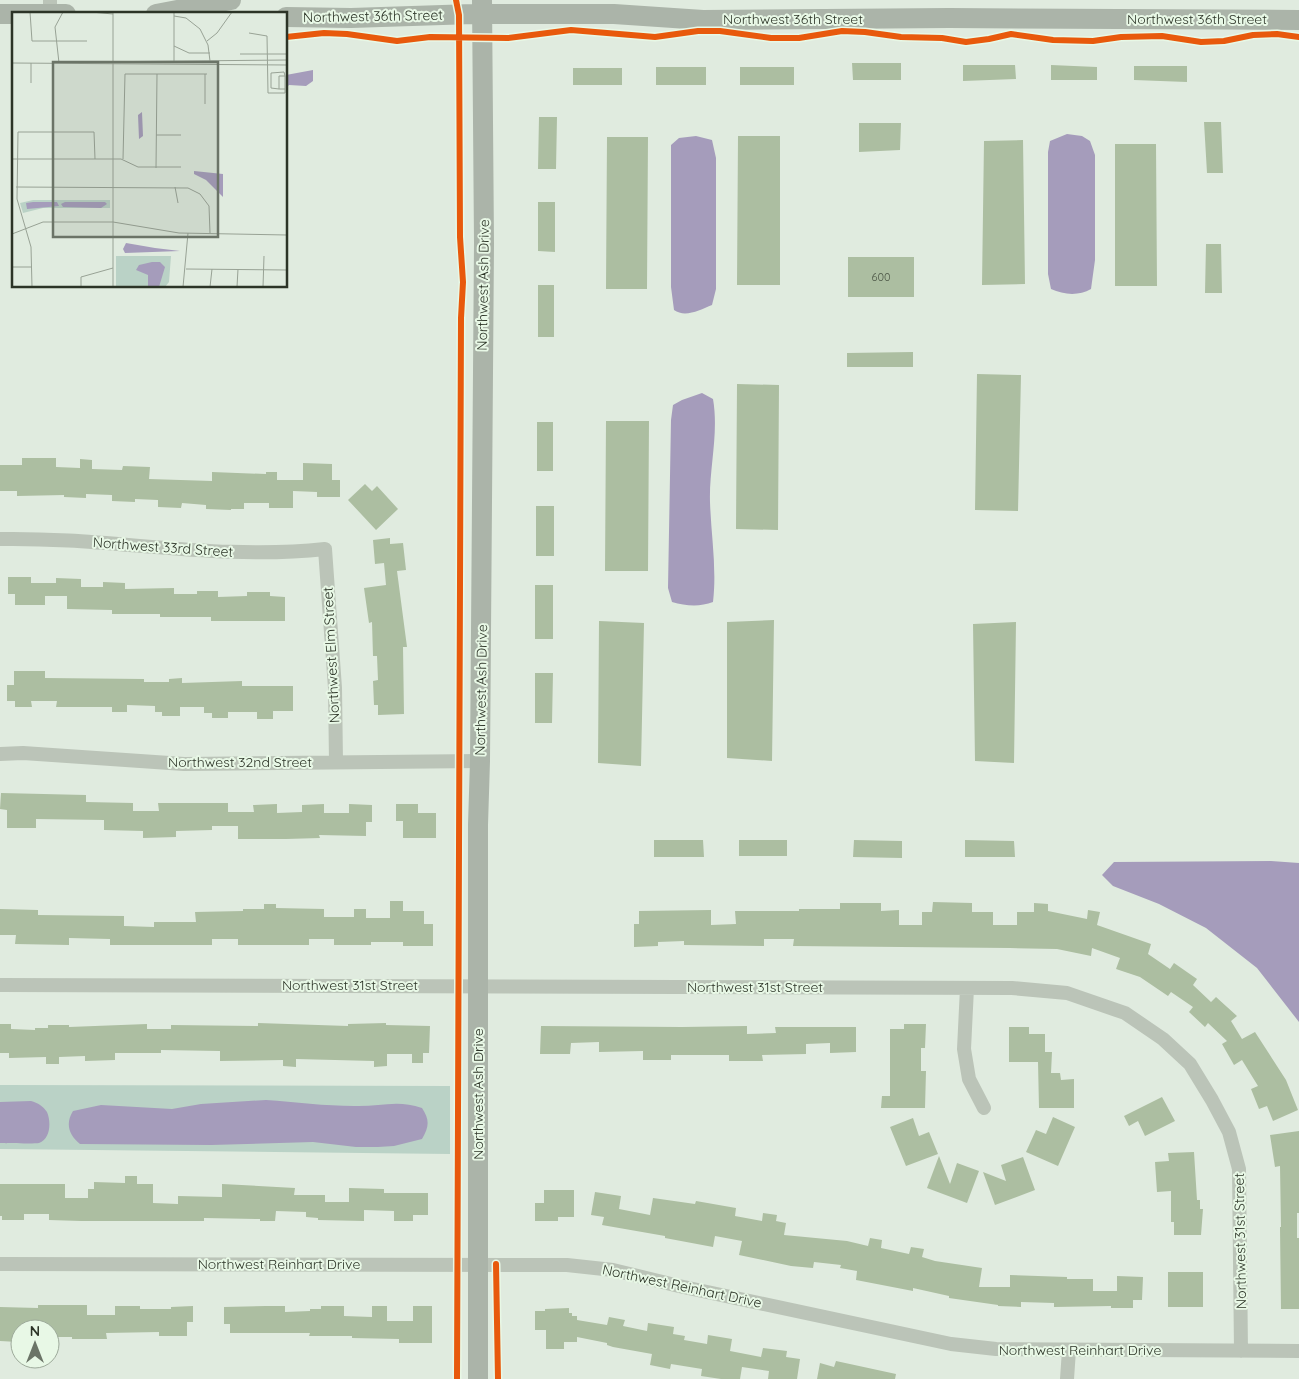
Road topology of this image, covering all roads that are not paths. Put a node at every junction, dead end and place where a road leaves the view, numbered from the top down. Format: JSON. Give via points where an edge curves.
{"nodes":[{"id":1,"x":231,"y":0,"type":"edge"},
{"id":2,"x":482,"y":8,"type":"edge"},
{"id":3,"x":167,"y":12,"type":"edge"},
{"id":4,"x":288,"y":17,"type":"edge"},
{"id":5,"x":1299,"y":20,"type":"edge"},
{"id":6,"x":0,"y":539,"type":"edge"},
{"id":7,"x":325,"y":549,"type":"joint"},
{"id":8,"x":0,"y":754,"type":"edge"},
{"id":9,"x":480,"y":761,"type":"junction"},
{"id":10,"x":336,"y":762,"type":"junction"},
{"id":11,"x":0,"y":984,"type":"edge"},
{"id":12,"x":478,"y":986,"type":"junction"},
{"id":13,"x":967,"y":988,"type":"junction"},
{"id":14,"x":984,"y":1108,"type":"dead end"},
{"id":15,"x":0,"y":1264,"type":"edge"},
{"id":16,"x":478,"y":1264,"type":"junction"},
{"id":17,"x":1069,"y":1350,"type":"junction"},
{"id":18,"x":1241,"y":1351,"type":"junction"},
{"id":19,"x":1299,"y":1351,"type":"edge"},
{"id":20,"x":478,"y":1379,"type":"edge"},
{"id":21,"x":1067,"y":1379,"type":"edge"}],
"edges":[{"from":1,"to":3,"type":"street"},
{"from":2,"to":4,"type":"street","name":"Northwest 36th Street","via":[[351,18]]},
{"from":2,"to":5,"type":"street","name":"Northwest 36th Street","via":[[703,20]]},
{"from":2,"to":9,"type":"street","name":"Northwest Ash Drive","via":[[484,242]]},
{"from":6,"to":7,"type":"street","name":"Northwest 33rd Street","via":[[121,543],[222,552]]},
{"from":7,"to":10,"type":"street","name":"Northwest Elm Street","via":[[335,688]]},
{"from":8,"to":10,"type":"street","name":"Northwest 32nd Street","via":[[184,764]]},
{"from":9,"to":10,"type":"street","name":"Northwest 32nd Street"},
{"from":9,"to":12,"type":"street","name":"Northwest Ash Drive"},
{"from":11,"to":12,"type":"street","name":"Northwest 31st Street"},
{"from":12,"to":13,"type":"street","name":"Northwest 31st Street"},
{"from":12,"to":16,"type":"street","name":"Northwest Ash Drive"},
{"from":13,"to":14,"type":"street","via":[[964,1049],[969,1079]]},
{"from":13,"to":18,"type":"street","name":"Northwest 31st Street","via":[[1067,993],[1125,1013],[1163,1039],[1190,1064],[1228,1132],[1240,1169]]},
{"from":15,"to":16,"type":"street","name":"Northwest Reinhart Drive"},
{"from":16,"to":17,"type":"street","name":"Northwest Reinhart Drive","via":[[568,1265],[613,1270],[951,1344],[996,1349]]},
{"from":16,"to":20,"type":"street","name":"Northwest Ash Drive"},
{"from":17,"to":18,"type":"street","name":"Northwest Reinhart Drive"},
{"from":17,"to":21,"type":"street"},
{"from":18,"to":19,"type":"street","name":"Northwest Reinhart Drive"}]}
